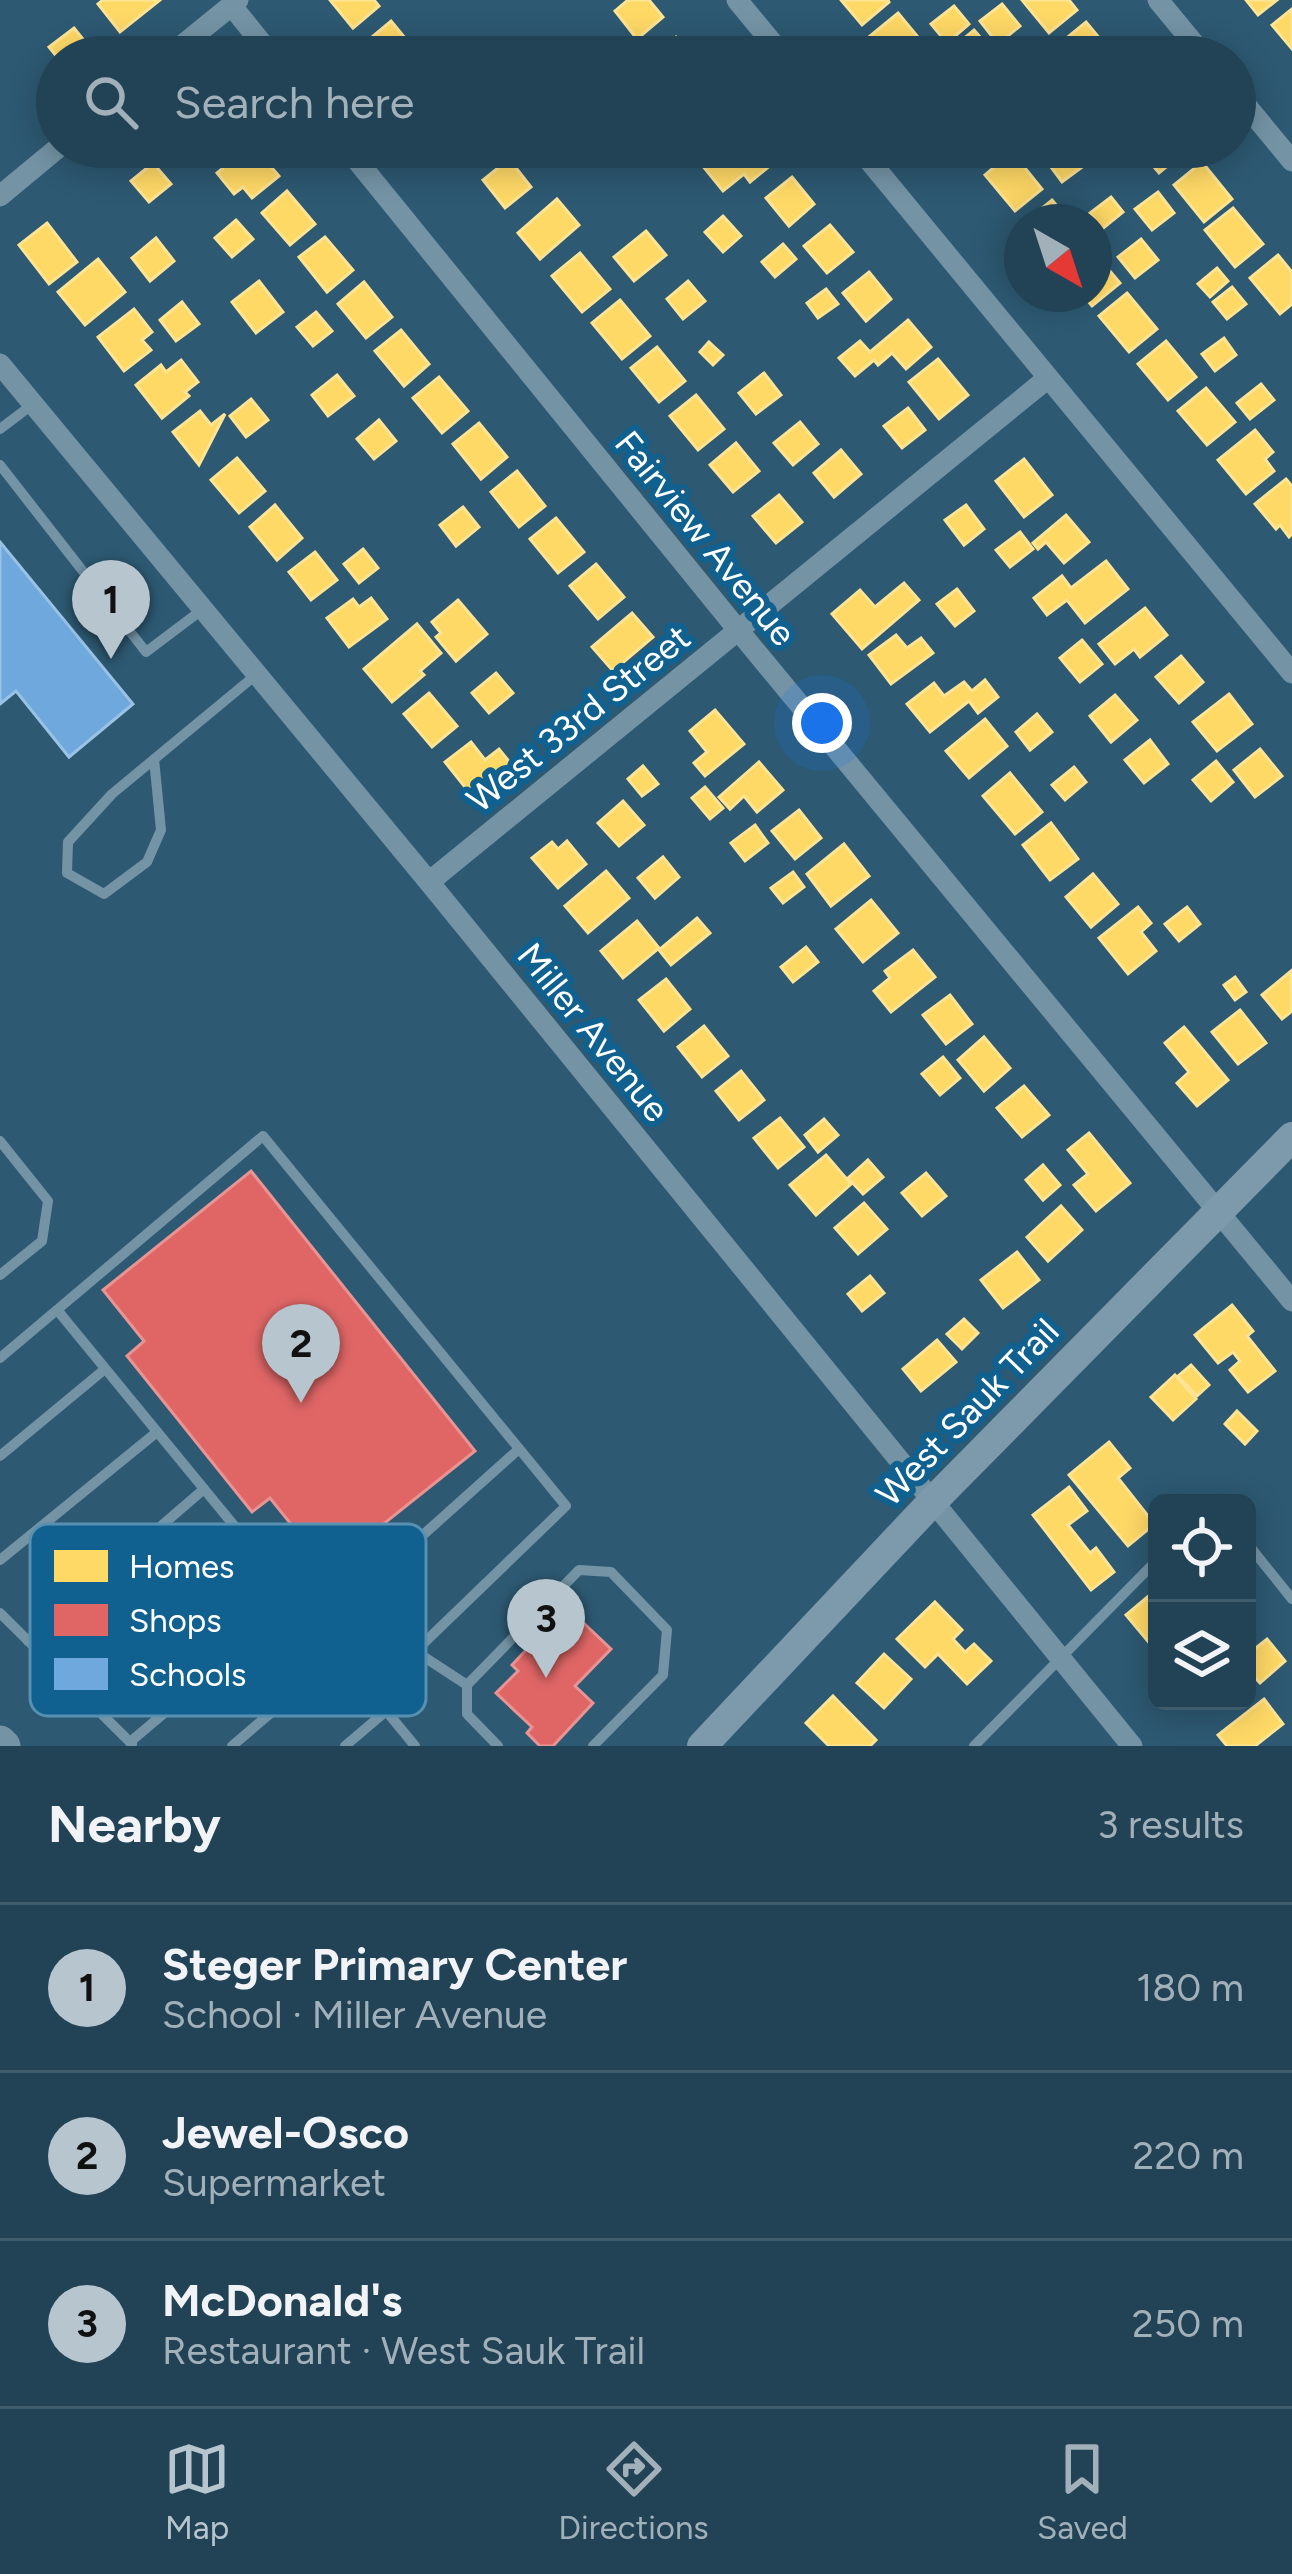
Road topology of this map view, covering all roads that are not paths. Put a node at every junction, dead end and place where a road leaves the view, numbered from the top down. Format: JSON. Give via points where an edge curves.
{"nodes":[{"id":1,"x":736,"y":0,"type":"edge"},
{"id":2,"x":1158,"y":0,"type":"edge"},
{"id":3,"x":234,"y":3,"type":"edge"},
{"id":4,"x":194,"y":36,"type":"edge"},
{"id":5,"x":258,"y":36,"type":"edge"},
{"id":6,"x":766,"y":36,"type":"edge"},
{"id":7,"x":1188,"y":36,"type":"edge"},
{"id":8,"x":1256,"y":117,"type":"edge"},
{"id":9,"x":1292,"y":160,"type":"edge"},
{"id":10,"x":36,"y":166,"type":"edge"},
{"id":11,"x":363,"y":168,"type":"edge"},
{"id":12,"x":875,"y":168,"type":"edge"},
{"id":13,"x":0,"y":196,"type":"edge"},
{"id":14,"x":0,"y":364,"type":"edge"},
{"id":15,"x":1048,"y":378,"type":"junction"},
{"id":16,"x":33,"y":404,"type":"junction"},
{"id":17,"x":0,"y":430,"type":"edge"},
{"id":18,"x":0,"y":465,"type":"edge"},
{"id":19,"x":203,"y":609,"type":"junction"},
{"id":20,"x":738,"y":630,"type":"junction"},
{"id":21,"x":256,"y":674,"type":"junction"},
{"id":22,"x":1292,"y":674,"type":"edge"},
{"id":23,"x":154,"y":759,"type":"junction"},
{"id":24,"x":429,"y":882,"type":"junction"},
{"id":25,"x":1292,"y":1137,"type":"edge"},
{"id":26,"x":0,"y":1141,"type":"edge"},
{"id":27,"x":1218,"y":1210,"type":"junction"},
{"id":28,"x":0,"y":1275,"type":"edge"},
{"id":29,"x":1292,"y":1301,"type":"edge"},
{"id":30,"x":58,"y":1311,"type":"junction"},
{"id":31,"x":0,"y":1358,"type":"edge"},
{"id":32,"x":105,"y":1369,"type":"junction"},
{"id":33,"x":157,"y":1432,"type":"junction"},
{"id":34,"x":519,"y":1448,"type":"junction"},
{"id":35,"x":0,"y":1456,"type":"edge"},
{"id":36,"x":204,"y":1489,"type":"junction"},
{"id":37,"x":932,"y":1502,"type":"junction"},
{"id":38,"x":44,"y":1524,"type":"edge"},
{"id":39,"x":163,"y":1524,"type":"edge"},
{"id":40,"x":232,"y":1524,"type":"edge"},
{"id":41,"x":426,"y":1532,"type":"edge"},
{"id":42,"x":30,"y":1536,"type":"edge"},
{"id":43,"x":1256,"y":1555,"type":"edge"},
{"id":44,"x":0,"y":1560,"type":"edge"},
{"id":45,"x":1148,"y":1569,"type":"edge"},
{"id":46,"x":1292,"y":1599,"type":"edge"},
{"id":47,"x":0,"y":1613,"type":"edge"},
{"id":48,"x":426,"y":1640,"type":"edge"},
{"id":49,"x":28,"y":1641,"type":"edge"},
{"id":50,"x":426,"y":1658,"type":"edge"},
{"id":51,"x":1060,"y":1658,"type":"junction"},
{"id":52,"x":467,"y":1685,"type":"junction"},
{"id":53,"x":103,"y":1716,"type":"edge"},
{"id":54,"x":165,"y":1716,"type":"edge"},
{"id":55,"x":267,"y":1716,"type":"edge"},
{"id":56,"x":380,"y":1716,"type":"edge"},
{"id":57,"x":389,"y":1716,"type":"edge"},
{"id":58,"x":132,"y":1744,"type":"edge"},
{"id":59,"x":232,"y":1746,"type":"edge"},
{"id":60,"x":345,"y":1746,"type":"edge"},
{"id":61,"x":416,"y":1746,"type":"edge"},
{"id":62,"x":498,"y":1746,"type":"edge"},
{"id":63,"x":593,"y":1746,"type":"edge"},
{"id":64,"x":702,"y":1746,"type":"edge"},
{"id":65,"x":974,"y":1746,"type":"edge"},
{"id":66,"x":1132,"y":1746,"type":"edge"}],
"edges":[{"from":1,"to":6,"type":"street"},
{"from":2,"to":7,"type":"street"},
{"from":3,"to":4,"type":"street"},
{"from":3,"to":5,"type":"street"},
{"from":8,"to":9,"type":"street"},
{"from":10,"to":13,"type":"street"},
{"from":11,"to":20,"type":"street","name":"Fairview Avenue"},
{"from":12,"to":15,"type":"street"},
{"from":14,"to":16,"type":"street","name":"Miller Avenue"},
{"from":15,"to":20,"type":"street","name":"West 33rd Street"},
{"from":15,"to":22,"type":"street"},
{"from":16,"to":17,"type":"lane"},
{"from":16,"to":19,"type":"street","name":"Miller Avenue"},
{"from":18,"to":19,"type":"lane","via":[[146,652]]},
{"from":19,"to":21,"type":"street","name":"Miller Avenue"},
{"from":20,"to":24,"type":"street","name":"West 33rd Street"},
{"from":20,"to":27,"type":"street","name":"Fairview Avenue"},
{"from":21,"to":23,"type":"lane"},
{"from":21,"to":24,"type":"street","name":"Miller Avenue"},
{"from":23,"to":23,"type":"lane","via":[[68,842],[67,873],[104,894],[147,862],[161,830]]},
{"from":24,"to":37,"type":"street","name":"Miller Avenue"},
{"from":25,"to":27,"type":"main road","name":"West Sauk Trail"},
{"from":26,"to":28,"type":"lane","via":[[48,1201],[42,1240]]},
{"from":27,"to":29,"type":"street","name":"Fairview Avenue"},
{"from":27,"to":37,"type":"main road","name":"West Sauk Trail"},
{"from":30,"to":31,"type":"lane"},
{"from":30,"to":32,"type":"lane"},
{"from":30,"to":34,"type":"lane","via":[[263,1136]]},
{"from":32,"to":33,"type":"lane"},
{"from":32,"to":35,"type":"lane"},
{"from":33,"to":36,"type":"lane"},
{"from":33,"to":38,"type":"lane"},
{"from":34,"to":41,"type":"lane"},
{"from":34,"to":48,"type":"lane","via":[[566,1506]]},
{"from":36,"to":39,"type":"lane"},
{"from":36,"to":40,"type":"lane"},
{"from":37,"to":51,"type":"street","name":"Miller Avenue"},
{"from":37,"to":64,"type":"main road","name":"West Sauk Trail"},
{"from":42,"to":44,"type":"lane"},
{"from":43,"to":46,"type":"lane"},
{"from":45,"to":51,"type":"lane"},
{"from":47,"to":49,"type":"lane"},
{"from":50,"to":52,"type":"lane"},
{"from":51,"to":65,"type":"lane"},
{"from":51,"to":66,"type":"street","name":"Miller Avenue"},
{"from":52,"to":62,"type":"lane","via":[[467,1714]]},
{"from":52,"to":63,"type":"lane","via":[[579,1570],[611,1572],[667,1630],[663,1675]]},
{"from":53,"to":58,"type":"lane"},
{"from":54,"to":58,"type":"lane"},
{"from":55,"to":59,"type":"lane"},
{"from":56,"to":60,"type":"lane"},
{"from":57,"to":61,"type":"lane"}]}
